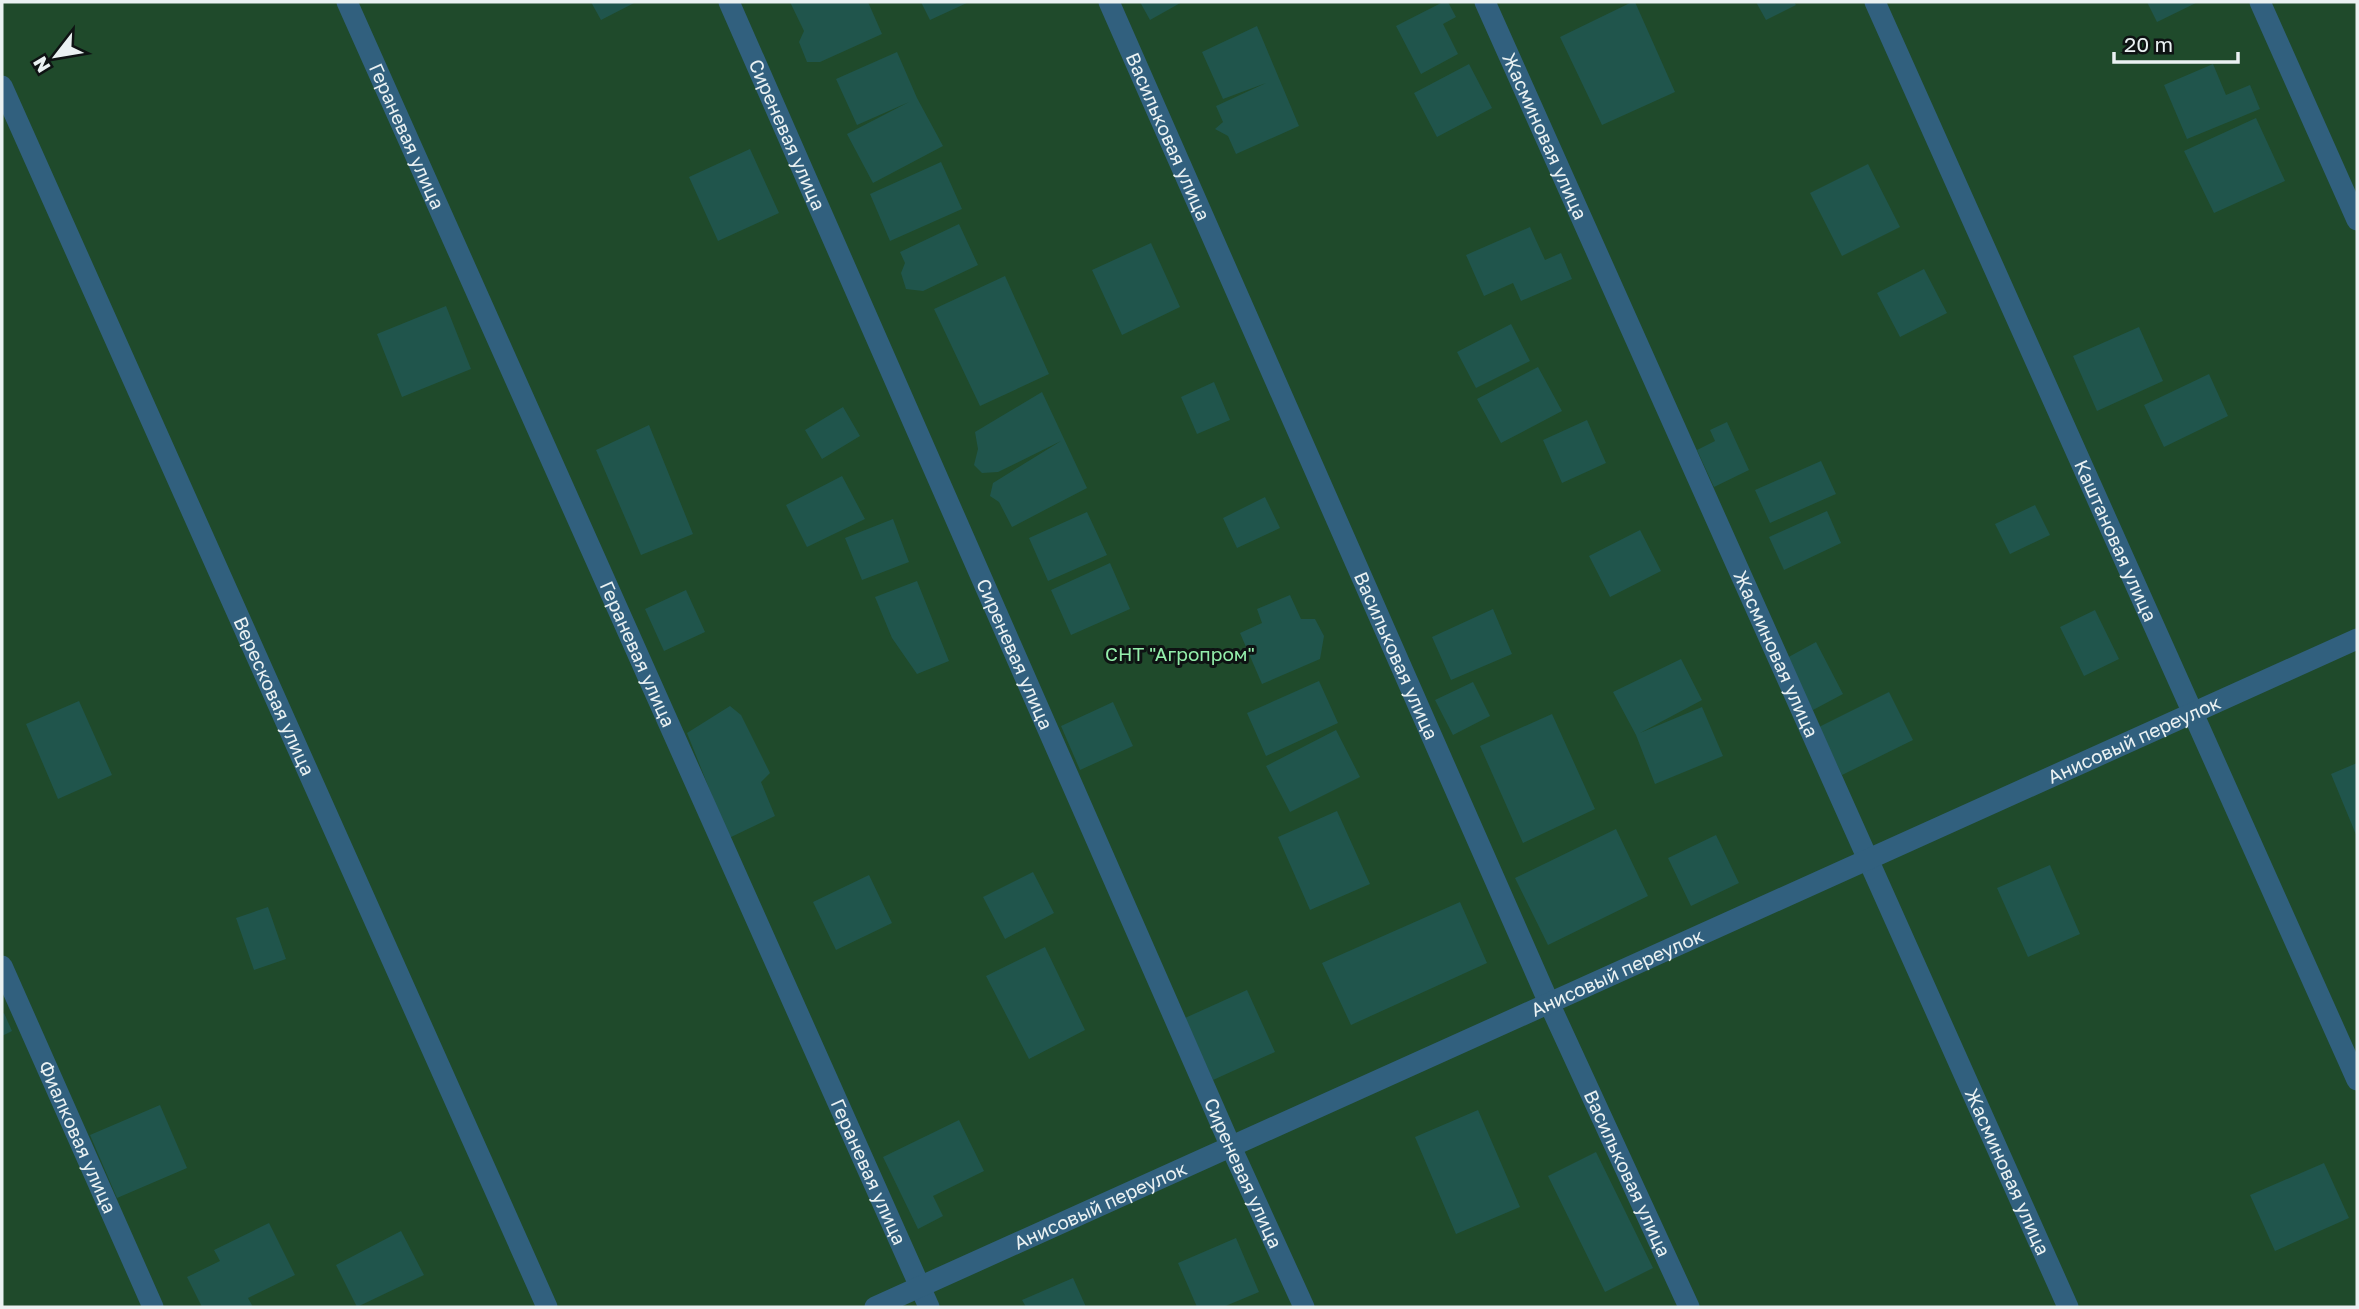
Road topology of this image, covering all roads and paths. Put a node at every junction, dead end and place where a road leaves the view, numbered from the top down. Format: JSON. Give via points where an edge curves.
{"nodes":[{"id":1,"x":347,"y":2,"type":"edge"},
{"id":2,"x":729,"y":2,"type":"edge"},
{"id":3,"x":1109,"y":2,"type":"edge"},
{"id":4,"x":1485,"y":2,"type":"edge"},
{"id":5,"x":1875,"y":2,"type":"edge"},
{"id":6,"x":2260,"y":2,"type":"edge"},
{"id":7,"x":2,"y":86,"type":"edge"},
{"id":8,"x":2357,"y":220,"type":"edge"},
{"id":9,"x":2357,"y":639,"type":"edge"},
{"id":10,"x":2193,"y":713,"type":"junction"},
{"id":11,"x":1868,"y":860,"type":"junction"},
{"id":12,"x":2,"y":966,"type":"edge"},
{"id":13,"x":1549,"y":1003,"type":"junction"},
{"id":14,"x":2357,"y":1080,"type":"edge"},
{"id":15,"x":1231,"y":1147,"type":"junction"},
{"id":16,"x":924,"y":1297,"type":"edge"},
{"id":17,"x":153,"y":1307,"type":"edge"},
{"id":18,"x":547,"y":1307,"type":"edge"},
{"id":19,"x":875,"y":1307,"type":"edge"},
{"id":20,"x":1304,"y":1307,"type":"edge"},
{"id":21,"x":1689,"y":1307,"type":"edge"},
{"id":22,"x":2068,"y":1307,"type":"edge"}],
"edges":[{"from":1,"to":16,"type":"lane","name":"Гераневая улица"},
{"from":2,"to":15,"type":"lane","name":"Сиреневая улица"},
{"from":3,"to":13,"type":"lane","name":"Васильковая улица"},
{"from":4,"to":11,"type":"lane","name":"Жасминовая улица"},
{"from":5,"to":10,"type":"lane","name":"Каштановая улица"},
{"from":6,"to":8,"type":"lane"},
{"from":7,"to":18,"type":"lane","name":"Вересковая улица"},
{"from":9,"to":10,"type":"lane","name":"Анисовый переулок"},
{"from":10,"to":11,"type":"lane","name":"Анисовый переулок"},
{"from":10,"to":14,"type":"lane","name":"Каштановая улица"},
{"from":11,"to":13,"type":"lane","name":"Анисовый переулок"},
{"from":11,"to":22,"type":"lane","name":"Жасминовая улица"},
{"from":12,"to":17,"type":"lane","name":"Фиалковая улица"},
{"from":13,"to":15,"type":"lane","name":"Анисовый переулок"},
{"from":13,"to":21,"type":"lane","name":"Васильковая улица"},
{"from":15,"to":16,"type":"lane","name":"Анисовый переулок"},
{"from":15,"to":20,"type":"lane","name":"Сиреневая улица"},
{"from":16,"to":19,"type":"lane","name":"Анисовый переулок"}]}
